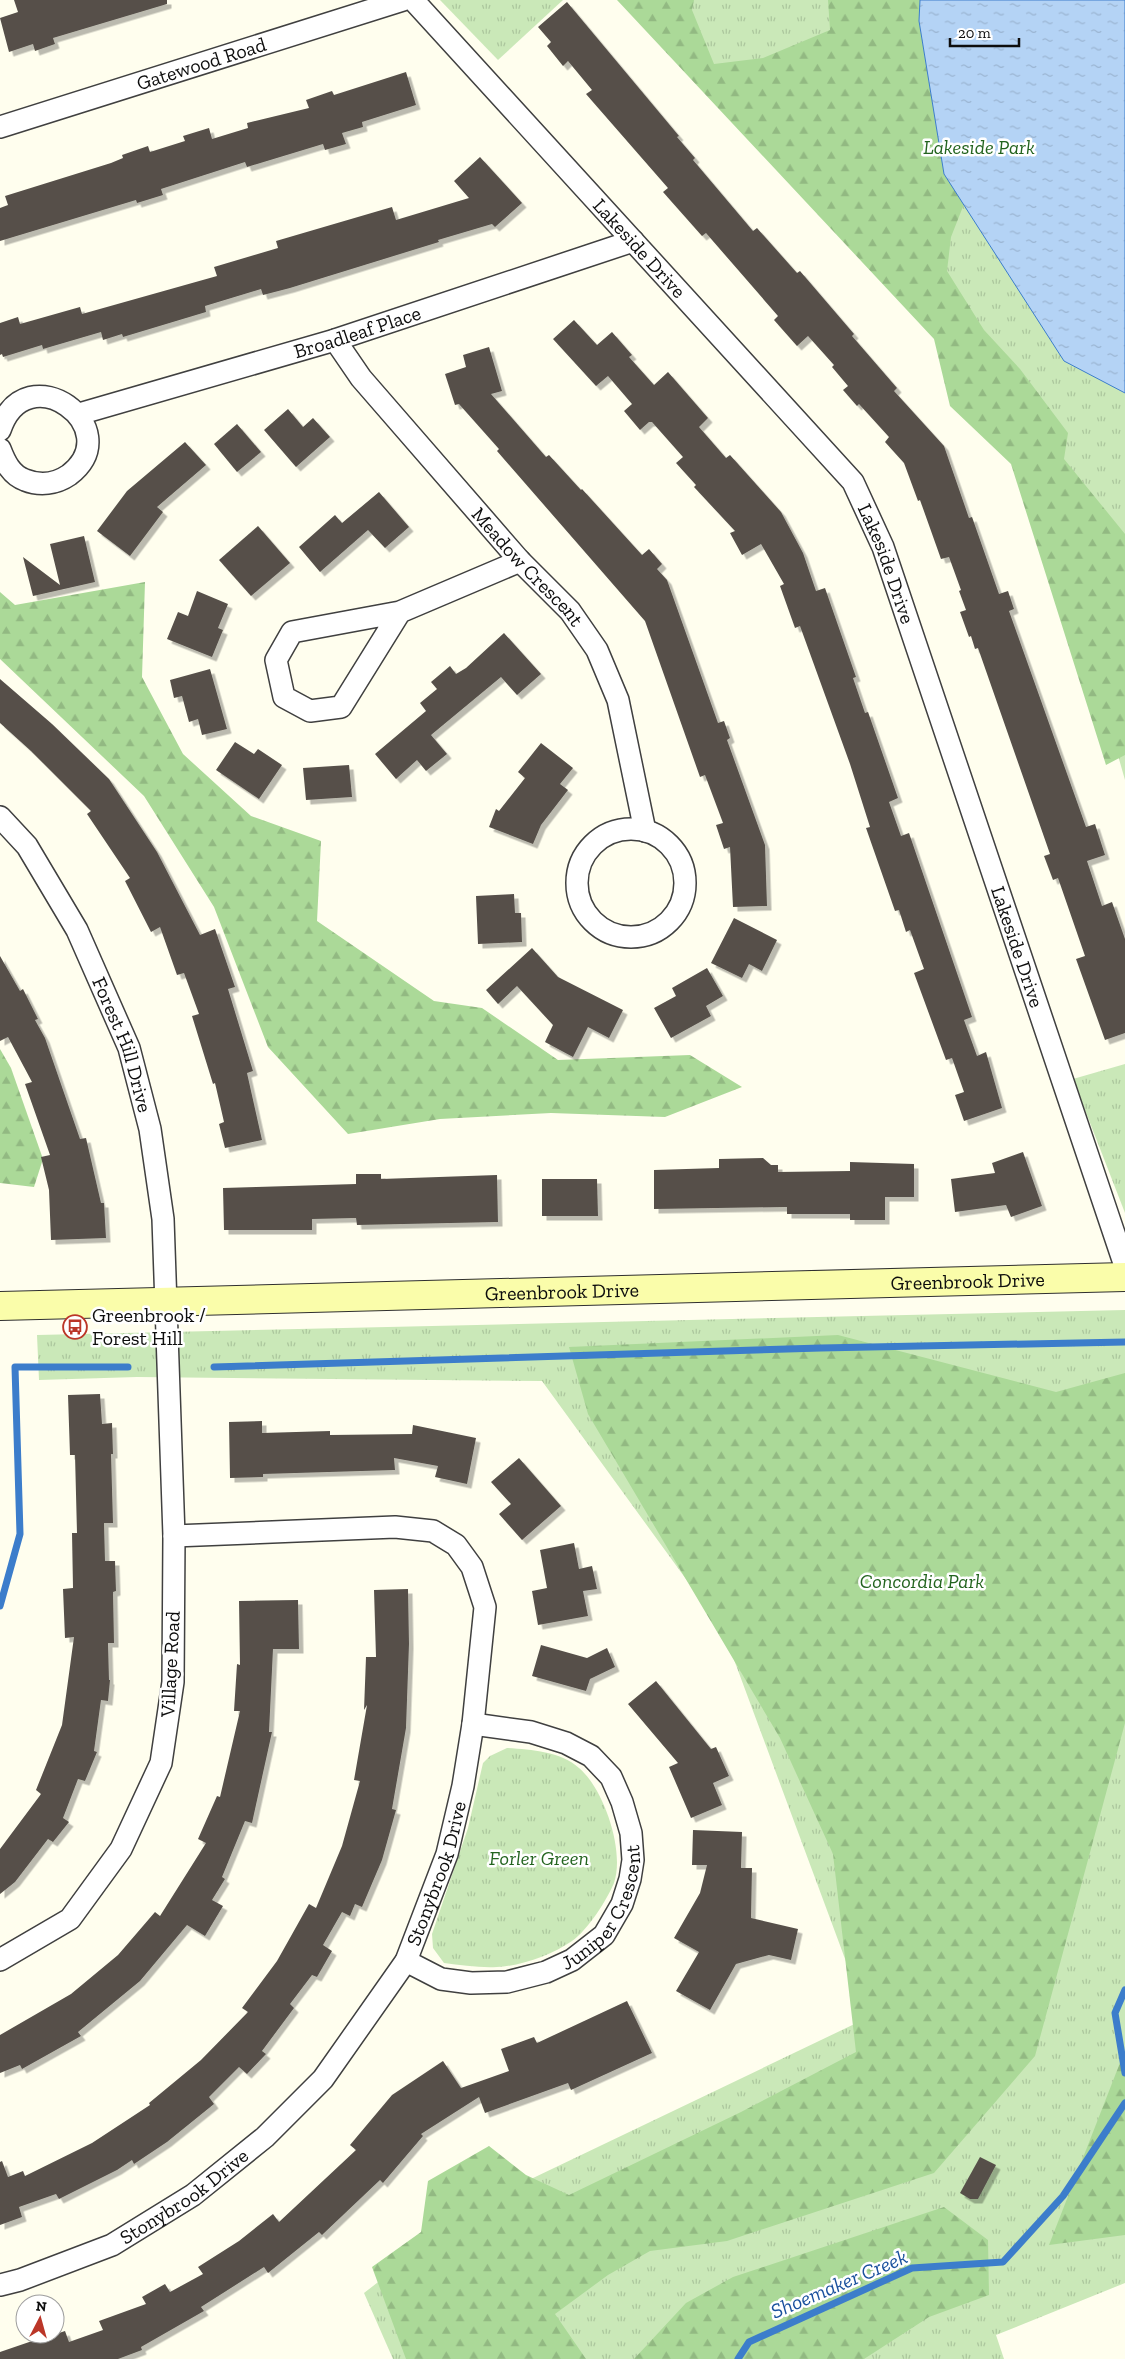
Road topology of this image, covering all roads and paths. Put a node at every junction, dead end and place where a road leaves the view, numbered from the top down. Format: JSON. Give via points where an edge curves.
{"nodes":[{"id":1,"x":402,"y":0,"type":"edge"},
{"id":2,"x":413,"y":0,"type":"edge"},
{"id":3,"x":0,"y":127,"type":"edge"},
{"id":4,"x":634,"y":242,"type":"junction"},
{"id":5,"x":335,"y":340,"type":"junction"},
{"id":6,"x":79,"y":414,"type":"junction"},
{"id":7,"x":0,"y":430,"type":"edge"},
{"id":8,"x":0,"y":449,"type":"edge"},
{"id":9,"x":520,"y":560,"type":"junction"},
{"id":10,"x":400,"y":612,"type":"junction"},
{"id":11,"x":0,"y":817,"type":"edge"},
{"id":12,"x":644,"y":831,"type":"junction"},
{"id":13,"x":1125,"y":1266,"type":"edge"},
{"id":14,"x":1125,"y":1277,"type":"edge"},
{"id":15,"x":167,"y":1301,"type":"junction"},
{"id":16,"x":0,"y":1306,"type":"edge"},
{"id":17,"x":174,"y":1536,"type":"junction"},
{"id":18,"x":473,"y":1724,"type":"junction"},
{"id":19,"x":0,"y":1960,"type":"edge"},
{"id":20,"x":406,"y":1961,"type":"junction"},
{"id":21,"x":0,"y":2285,"type":"edge"}],
"edges":[{"from":1,"to":3,"type":"street","name":"Gatewood Road"},
{"from":2,"to":4,"type":"street","name":"Lakeside Drive"},
{"from":4,"to":5,"type":"street","name":"Broadleaf Place"},
{"from":4,"to":13,"type":"street","name":"Lakeside Drive","via":[[853,482],[883,547]]},
{"from":5,"to":6,"type":"street","name":"Broadleaf Place"},
{"from":5,"to":9,"type":"street","name":"Meadow Crescent","via":[[361,378]]},
{"from":6,"to":7,"type":"street","via":[[68,404],[46,396],[31,398],[13,408]]},
{"from":6,"to":8,"type":"street","via":[[87,441],[84,456],[75,470],[63,479],[40,484],[25,480],[6,464]]},
{"from":9,"to":10,"type":"street"},
{"from":9,"to":12,"type":"street","name":"Meadow Crescent","via":[[570,612],[597,650],[618,700]]},
{"from":10,"to":10,"type":"street","via":[[292,632],[276,660],[284,697],[310,711],[341,707]]},
{"from":11,"to":15,"type":"street","name":"Forest Hill Drive","via":[[27,846],[77,930],[129,1048],[152,1138],[164,1219]]},
{"from":12,"to":12,"type":"street","via":[[626,830],[600,839],[586,852],[579,868],[577,887],[589,917],[601,928],[618,936],[637,937],[660,929],[674,916],[683,899],[685,880],[680,861],[670,846],[655,834]]},
{"from":14,"to":15,"type":"street","name":"Greenbrook Drive"},
{"from":15,"to":16,"type":"street","name":"Greenbrook Drive"},
{"from":15,"to":17,"type":"street","name":"Village Road"},
{"from":17,"to":18,"type":"street","name":"Stonybrook Drive","via":[[395,1527],[433,1531],[456,1545],[472,1567],[485,1607]]},
{"from":17,"to":19,"type":"street","name":"Village Road","via":[[173,1682],[161,1763],[121,1849],[70,1919]]},
{"from":18,"to":20,"type":"street","name":"Stonybrook Drive","via":[[447,1854]]},
{"from":18,"to":20,"type":"street","name":"Juniper Crescent","via":[[531,1732],[566,1743],[591,1756],[611,1777],[622,1802],[631,1833],[634,1860],[630,1879],[622,1904],[604,1935],[572,1960],[546,1972],[507,1982],[471,1983],[441,1979]]},
{"from":20,"to":21,"type":"street","name":"Stonybrook Drive","via":[[323,2079],[265,2136],[193,2195],[112,2245]]}]}
